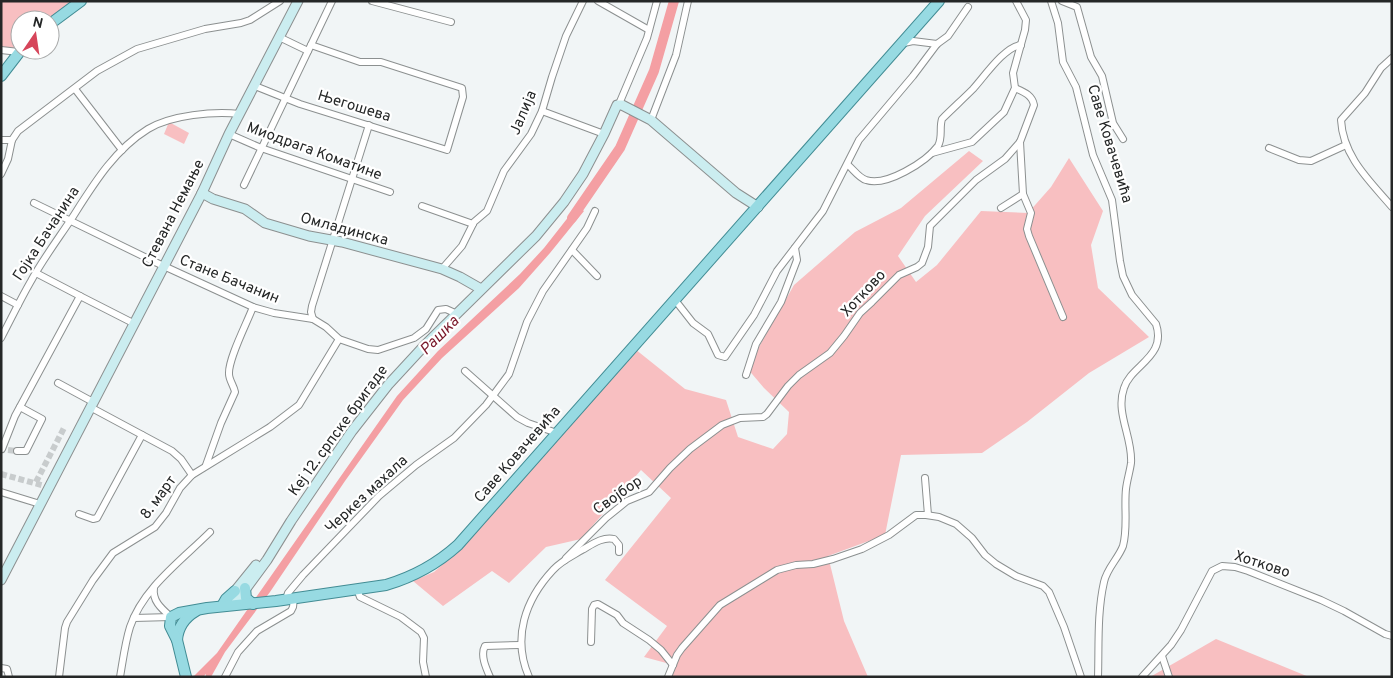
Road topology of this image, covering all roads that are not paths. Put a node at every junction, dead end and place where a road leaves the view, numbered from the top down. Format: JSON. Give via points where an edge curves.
{"nodes":[{"id":1,"x":81,"y":1,"type":"edge"},
{"id":2,"x":280,"y":1,"type":"edge"},
{"id":3,"x":298,"y":1,"type":"edge"},
{"id":4,"x":332,"y":1,"type":"edge"},
{"id":5,"x":372,"y":1,"type":"edge"},
{"id":6,"x":583,"y":1,"type":"edge"},
{"id":7,"x":598,"y":1,"type":"edge"},
{"id":8,"x":657,"y":1,"type":"edge"},
{"id":9,"x":688,"y":1,"type":"edge"},
{"id":10,"x":939,"y":1,"type":"edge"},
{"id":11,"x":1016,"y":1,"type":"edge"},
{"id":12,"x":1051,"y":1,"type":"edge"},
{"id":13,"x":1062,"y":1,"type":"edge"},
{"id":14,"x":968,"y":7,"type":"dead end"},
{"id":15,"x":60,"y":17,"type":"edge"},
{"id":16,"x":452,"y":22,"type":"dead end"},
{"id":17,"x":649,"y":30,"type":"junction"},
{"id":18,"x":279,"y":37,"type":"junction"},
{"id":19,"x":902,"y":43,"type":"junction"},
{"id":20,"x":937,"y":44,"type":"junction"},
{"id":21,"x":1022,"y":45,"type":"junction"},
{"id":22,"x":309,"y":48,"type":"junction"},
{"id":23,"x":1392,"y":58,"type":"edge"},
{"id":24,"x":13,"y":60,"type":"edge"},
{"id":25,"x":1,"y":76,"type":"edge"},
{"id":26,"x":254,"y":86,"type":"junction"},
{"id":27,"x":1015,"y":88,"type":"junction"},
{"id":28,"x":75,"y":89,"type":"junction"},
{"id":29,"x":286,"y":98,"type":"junction"},
{"id":30,"x":622,"y":105,"type":"junction"},
{"id":31,"x":542,"y":111,"type":"junction"},
{"id":32,"x":240,"y":114,"type":"junction"},
{"id":33,"x":647,"y":118,"type":"junction"},
{"id":34,"x":369,"y":126,"type":"junction"},
{"id":35,"x":230,"y":134,"type":"junction"},
{"id":36,"x":604,"y":134,"type":"junction"},
{"id":37,"x":1123,"y":139,"type":"dead end"},
{"id":38,"x":1,"y":140,"type":"edge"},
{"id":39,"x":12,"y":140,"type":"junction"},
{"id":40,"x":1020,"y":142,"type":"junction"},
{"id":41,"x":1346,"y":145,"type":"junction"},
{"id":42,"x":261,"y":148,"type":"junction"},
{"id":43,"x":1269,"y":148,"type":"dead end"},
{"id":44,"x":122,"y":150,"type":"junction"},
{"id":45,"x":931,"y":153,"type":"junction"},
{"id":46,"x":848,"y":165,"type":"junction"},
{"id":47,"x":1,"y":174,"type":"edge"},
{"id":48,"x":352,"y":180,"type":"junction"},
{"id":49,"x":244,"y":185,"type":"dead end"},
{"id":50,"x":202,"y":192,"type":"junction"},
{"id":51,"x":390,"y":192,"type":"dead end"},
{"id":52,"x":1023,"y":194,"type":"junction"},
{"id":53,"x":34,"y":203,"type":"dead end"},
{"id":54,"x":422,"y":206,"type":"dead end"},
{"id":55,"x":758,"y":207,"type":"junction"},
{"id":56,"x":1392,"y":207,"type":"edge"},
{"id":57,"x":1001,"y":208,"type":"dead end"},
{"id":58,"x":595,"y":211,"type":"dead end"},
{"id":59,"x":70,"y":221,"type":"junction"},
{"id":60,"x":473,"y":224,"type":"junction"},
{"id":61,"x":334,"y":241,"type":"junction"},
{"id":62,"x":796,"y":248,"type":"junction"},
{"id":63,"x":572,"y":250,"type":"junction"},
{"id":64,"x":163,"y":266,"type":"junction"},
{"id":65,"x":442,"y":269,"type":"junction"},
{"id":66,"x":36,"y":273,"type":"junction"},
{"id":67,"x":597,"y":276,"type":"dead end"},
{"id":68,"x":481,"y":289,"type":"junction"},
{"id":69,"x":1,"y":296,"type":"edge"},
{"id":70,"x":80,"y":296,"type":"junction"},
{"id":71,"x":675,"y":300,"type":"junction"},
{"id":72,"x":18,"y":305,"type":"junction"},
{"id":73,"x":253,"y":307,"type":"junction"},
{"id":74,"x":457,"y":314,"type":"junction"},
{"id":75,"x":1063,"y":317,"type":"dead end"},
{"id":76,"x":313,"y":319,"type":"junction"},
{"id":77,"x":133,"y":323,"type":"junction"},
{"id":78,"x":1,"y":338,"type":"edge"},
{"id":79,"x":339,"y":339,"type":"junction"},
{"id":80,"x":390,"y":347,"type":"joint"},
{"id":81,"x":465,"y":371,"type":"dead end"},
{"id":82,"x":746,"y":375,"type":"dead end"},
{"id":83,"x":58,"y":383,"type":"dead end"},
{"id":84,"x":493,"y":395,"type":"junction"},
{"id":85,"x":91,"y":405,"type":"junction"},
{"id":86,"x":20,"y":407,"type":"junction"},
{"id":87,"x":557,"y":433,"type":"junction"},
{"id":88,"x":142,"y":435,"type":"junction"},
{"id":89,"x":710,"y":435,"type":"joint"},
{"id":90,"x":4,"y":450,"type":"edge"},
{"id":91,"x":17,"y":452,"type":"dead end"},
{"id":92,"x":206,"y":465,"type":"junction"},
{"id":93,"x":192,"y":474,"type":"junction"},
{"id":94,"x":925,"y":478,"type":"dead end"},
{"id":95,"x":1,"y":492,"type":"edge"},
{"id":96,"x":40,"y":504,"type":"junction"},
{"id":97,"x":79,"y":514,"type":"dead end"},
{"id":98,"x":928,"y":516,"type":"junction"},
{"id":99,"x":210,"y":532,"type":"dead end"},
{"id":100,"x":272,"y":549,"type":"junction"},
{"id":101,"x":619,"y":552,"type":"dead end"},
{"id":102,"x":566,"y":560,"type":"junction"},
{"id":103,"x":1,"y":580,"type":"edge"},
{"id":104,"x":154,"y":588,"type":"junction"},
{"id":105,"x":357,"y":590,"type":"junction"},
{"id":106,"x":235,"y":591,"type":"junction"},
{"id":107,"x":244,"y":600,"type":"junction"},
{"id":108,"x":285,"y":600,"type":"junction"},
{"id":109,"x":222,"y":606,"type":"junction"},
{"id":110,"x":197,"y":611,"type":"junction"},
{"id":111,"x":171,"y":617,"type":"junction"},
{"id":112,"x":134,"y":618,"type":"junction"},
{"id":113,"x":1392,"y":636,"type":"edge"},
{"id":114,"x":177,"y":640,"type":"junction"},
{"id":115,"x":590,"y":642,"type":"dead end"},
{"id":116,"x":520,"y":645,"type":"junction"},
{"id":117,"x":1162,"y":656,"type":"junction"},
{"id":118,"x":673,"y":665,"type":"junction"},
{"id":119,"x":1,"y":668,"type":"edge"},
{"id":120,"x":186,"y":675,"type":"edge"},
{"id":121,"x":9,"y":677,"type":"edge"},
{"id":122,"x":59,"y":677,"type":"edge"},
{"id":123,"x":120,"y":677,"type":"edge"},
{"id":124,"x":224,"y":677,"type":"edge"},
{"id":125,"x":426,"y":677,"type":"edge"},
{"id":126,"x":490,"y":677,"type":"edge"},
{"id":127,"x":529,"y":677,"type":"edge"},
{"id":128,"x":668,"y":677,"type":"edge"},
{"id":129,"x":1081,"y":677,"type":"edge"},
{"id":130,"x":1098,"y":677,"type":"edge"},
{"id":131,"x":1142,"y":677,"type":"edge"},
{"id":132,"x":1169,"y":677,"type":"edge"}],
"edges":[{"from":1,"to":15,"type":"main road"},
{"from":2,"to":28,"type":"street","via":[[250,20],[208,28],[141,48],[101,68]]},
{"from":3,"to":18,"type":"street","name":"Стевана Немање"},
{"from":4,"to":22,"type":"street"},
{"from":5,"to":16,"type":"street"},
{"from":6,"to":31,"type":"street","name":"Јалија","via":[[560,54]]},
{"from":7,"to":17,"type":"street"},
{"from":8,"to":17,"type":"street"},
{"from":9,"to":33,"type":"street","via":[[676,55]]},
{"from":10,"to":19,"type":"main road","name":"Саве Ковачевића"},
{"from":11,"to":21,"type":"street","via":[[1026,20]]},
{"from":12,"to":130,"type":"street","name":"Саве Ковачевића","via":[[1058,23],[1063,62],[1076,87],[1093,155],[1112,200],[1124,276],[1132,294],[1157,329],[1155,349],[1124,388],[1124,427],[1131,462],[1123,545],[1104,582],[1099,617]]},
{"from":13,"to":37,"type":"street","name":"Саве Ковачевића","via":[[1077,8],[1091,58],[1102,76],[1113,123]]},
{"from":14,"to":20,"type":"street","via":[[948,36]]},
{"from":17,"to":30,"type":"street","name":"Кеј 12. српске бригаде"},
{"from":18,"to":22,"type":"street"},
{"from":18,"to":26,"type":"street","name":"Стевана Немање"},
{"from":19,"to":20,"type":"street","via":[[913,40]]},
{"from":19,"to":55,"type":"main road","name":"Саве Ковачевића"},
{"from":20,"to":46,"type":"street","via":[[859,140]]},
{"from":21,"to":27,"type":"street","via":[[1013,73]]},
{"from":21,"to":45,"type":"street","via":[[1002,56],[942,119],[941,138]]},
{"from":22,"to":29,"type":"street"},
{"from":22,"to":34,"type":"street","name":"Његошева","via":[[360,62],[380,62],[462,88],[463,97],[447,150]]},
{"from":23,"to":41,"type":"street","via":[[1343,116]]},
{"from":24,"to":25,"type":"main road"},
{"from":26,"to":29,"type":"street","name":"Његошева"},
{"from":26,"to":32,"type":"street","name":"Стевана Немање"},
{"from":27,"to":40,"type":"street","via":[[1027,93],[1033,100],[1034,110]]},
{"from":27,"to":45,"type":"street","via":[[1004,112],[972,142]]},
{"from":28,"to":39,"type":"street","via":[[24,126]]},
{"from":28,"to":44,"type":"street"},
{"from":29,"to":34,"type":"street","name":"Његошева"},
{"from":29,"to":42,"type":"street"},
{"from":30,"to":33,"type":"street"},
{"from":30,"to":36,"type":"street","name":"Кеј 12. српске бригаде"},
{"from":31,"to":36,"type":"street"},
{"from":31,"to":60,"type":"street","name":"Јалија","via":[[525,144],[504,171],[487,211]]},
{"from":32,"to":35,"type":"street","name":"Стевана Немање"},
{"from":32,"to":44,"type":"street","name":"Гојка Бачанина","via":[[194,115],[167,120],[146,130]]},
{"from":33,"to":55,"type":"street","via":[[736,193]]},
{"from":34,"to":48,"type":"street"},
{"from":35,"to":42,"type":"street","name":"Миодрага Коматине"},
{"from":35,"to":50,"type":"street","name":"Стевана Немање"},
{"from":36,"to":68,"type":"street","name":"Кеј 12. српске бригаде","via":[[564,202],[536,236]]},
{"from":38,"to":39,"type":"street"},
{"from":39,"to":47,"type":"street"},
{"from":40,"to":52,"type":"street"},
{"from":40,"to":89,"type":"street","name":"Хотково","via":[[930,226],[922,263],[899,275],[860,313],[830,353],[799,375],[766,414],[740,418]]},
{"from":41,"to":43,"type":"street","via":[[1311,161],[1298,160]]},
{"from":41,"to":56,"type":"street","via":[[1359,169]]},
{"from":42,"to":48,"type":"street","name":"Миодрага Коматине"},
{"from":42,"to":49,"type":"street"},
{"from":44,"to":59,"type":"street","name":"Гојка Бачанина","via":[[99,177]]},
{"from":45,"to":46,"type":"street","via":[[891,179],[879,181],[865,180]]},
{"from":46,"to":62,"type":"street","via":[[823,211]]},
{"from":48,"to":51,"type":"street","name":"Миодрага Коматине"},
{"from":48,"to":61,"type":"street"},
{"from":50,"to":61,"type":"street","name":"Омладинска","via":[[245,209],[265,223]]},
{"from":50,"to":64,"type":"street","name":"Стевана Немање"},
{"from":52,"to":57,"type":"street"},
{"from":52,"to":75,"type":"street","via":[[1031,213],[1027,230]]},
{"from":53,"to":59,"type":"street","name":"Стане Бачанин"},
{"from":54,"to":60,"type":"street"},
{"from":55,"to":71,"type":"main road","name":"Саве Ковачевића"},
{"from":58,"to":63,"type":"street","name":"Черкез махала"},
{"from":59,"to":64,"type":"street","name":"Стане Бачанин"},
{"from":59,"to":66,"type":"street","name":"Гојка Бачанина"},
{"from":60,"to":65,"type":"street","name":"Јалија","via":[[462,246]]},
{"from":61,"to":65,"type":"street","name":"Омладинска"},
{"from":61,"to":76,"type":"street","via":[[312,310]]},
{"from":62,"to":71,"type":"street","via":[[777,271],[754,315],[725,357],[718,355],[708,334],[693,323]]},
{"from":62,"to":82,"type":"street","via":[[796,260],[781,302],[756,344]]},
{"from":63,"to":67,"type":"street"},
{"from":63,"to":84,"type":"street","name":"Черкез махала","via":[[543,291],[527,322],[509,374]]},
{"from":64,"to":73,"type":"street","name":"Стане Бачанин"},
{"from":64,"to":77,"type":"street","name":"Стевана Немање"},
{"from":65,"to":68,"type":"street","name":"Омладинска"},
{"from":66,"to":70,"type":"street"},
{"from":66,"to":72,"type":"street","name":"Гојка Бачанина"},
{"from":68,"to":74,"type":"street","name":"Кеј 12. српске бригаде"},
{"from":69,"to":72,"type":"street"},
{"from":70,"to":77,"type":"street"},
{"from":70,"to":86,"type":"street"},
{"from":71,"to":87,"type":"main road","name":"Саве Ковачевића"},
{"from":72,"to":78,"type":"street","name":"Гојка Бачанина"},
{"from":73,"to":76,"type":"street","name":"Стане Бачанин"},
{"from":73,"to":92,"type":"street","via":[[230,367],[229,375],[235,392]]},
{"from":74,"to":80,"type":"street","name":"Кеј 12. српске бригаде","via":[[446,309],[438,310],[423,332]]},
{"from":74,"to":100,"type":"street","name":"Кеј 12. српске бригаде","via":[[379,396]]},
{"from":76,"to":79,"type":"street","name":"Стане Бачанин"},
{"from":77,"to":85,"type":"street","name":"Стевана Немање"},
{"from":79,"to":80,"type":"street","name":"Стане Бачанин","via":[[372,351]]},
{"from":79,"to":92,"type":"street","name":"8. март","via":[[299,405],[270,427]]},
{"from":81,"to":84,"type":"street"},
{"from":83,"to":85,"type":"street"},
{"from":84,"to":87,"type":"street","via":[[517,417]]},
{"from":84,"to":108,"type":"street","name":"Черкез махала","via":[[454,438],[379,496],[303,575]]},
{"from":85,"to":88,"type":"street"},
{"from":85,"to":96,"type":"street","name":"Стевана Немање"},
{"from":86,"to":90,"type":"street"},
{"from":86,"to":91,"type":"street","via":[[42,419],[26,451]]},
{"from":87,"to":105,"type":"main road","name":"Саве Ковачевића","via":[[451,552],[410,577]]},
{"from":88,"to":93,"type":"street","via":[[172,451]]},
{"from":88,"to":97,"type":"street","via":[[98,518]]},
{"from":89,"to":102,"type":"street","name":"Својбор","via":[[690,449],[649,492],[627,501],[606,518]]},
{"from":92,"to":93,"type":"street","name":"8. март"},
{"from":93,"to":122,"type":"street","name":"8. март","via":[[155,527],[116,550],[93,580],[65,628]]},
{"from":94,"to":98,"type":"street"},
{"from":95,"to":96,"type":"street"},
{"from":96,"to":103,"type":"street","name":"Стевана Немање"},
{"from":98,"to":118,"type":"street","via":[[916,515],[889,535],[833,560],[777,570],[720,606],[693,634]]},
{"from":98,"to":129,"type":"street","via":[[956,524],[996,564],[1049,592]]},
{"from":99,"to":104,"type":"street"},
{"from":100,"to":106,"type":"street","name":"Кеј 12. српске бригаде"},
{"from":100,"to":107,"type":"street","name":"Кеј 12. српске бригаде"},
{"from":101,"to":102,"type":"street","name":"Својбор","via":[[619,545],[614,539],[604,539]]},
{"from":102,"to":116,"type":"street","name":"Својбор","via":[[553,570],[532,599]]},
{"from":104,"to":111,"type":"street","via":[[158,604]]},
{"from":104,"to":112,"type":"street"},
{"from":105,"to":108,"type":"main road","name":"Саве Ковачевића"},
{"from":105,"to":125,"type":"street","via":[[360,596],[417,628],[424,638]]},
{"from":106,"to":107,"type":"street"},
{"from":106,"to":109,"type":"main road"},
{"from":107,"to":108,"type":"main road","name":"Саве Ковачевића"},
{"from":107,"to":109,"type":"main road","name":"Саве Ковачевића"},
{"from":108,"to":124,"type":"street","name":"Черкез махала","via":[[293,607],[291,611],[257,630],[238,652]]},
{"from":109,"to":110,"type":"main road","name":"Саве Ковачевића"},
{"from":110,"to":111,"type":"main road","name":"Саве Ковачевића"},
{"from":110,"to":114,"type":"main road","via":[[182,623]]},
{"from":111,"to":112,"type":"street"},
{"from":111,"to":114,"type":"main road","via":[[170,626]]},
{"from":112,"to":123,"type":"street"},
{"from":113,"to":117,"type":"street","name":"Хотково","via":[[1321,600],[1248,571],[1222,566],[1212,571],[1181,630]]},
{"from":114,"to":120,"type":"main road"},
{"from":115,"to":118,"type":"street","via":[[592,609],[598,604],[649,640]]},
{"from":116,"to":126,"type":"street","via":[[485,646],[483,657]]},
{"from":116,"to":127,"type":"street","name":"Својбор"},
{"from":117,"to":131,"type":"street","name":"Хотково"},
{"from":117,"to":132,"type":"street"},
{"from":118,"to":128,"type":"street"},
{"from":119,"to":121,"type":"street","via":[[7,669]]}]}
